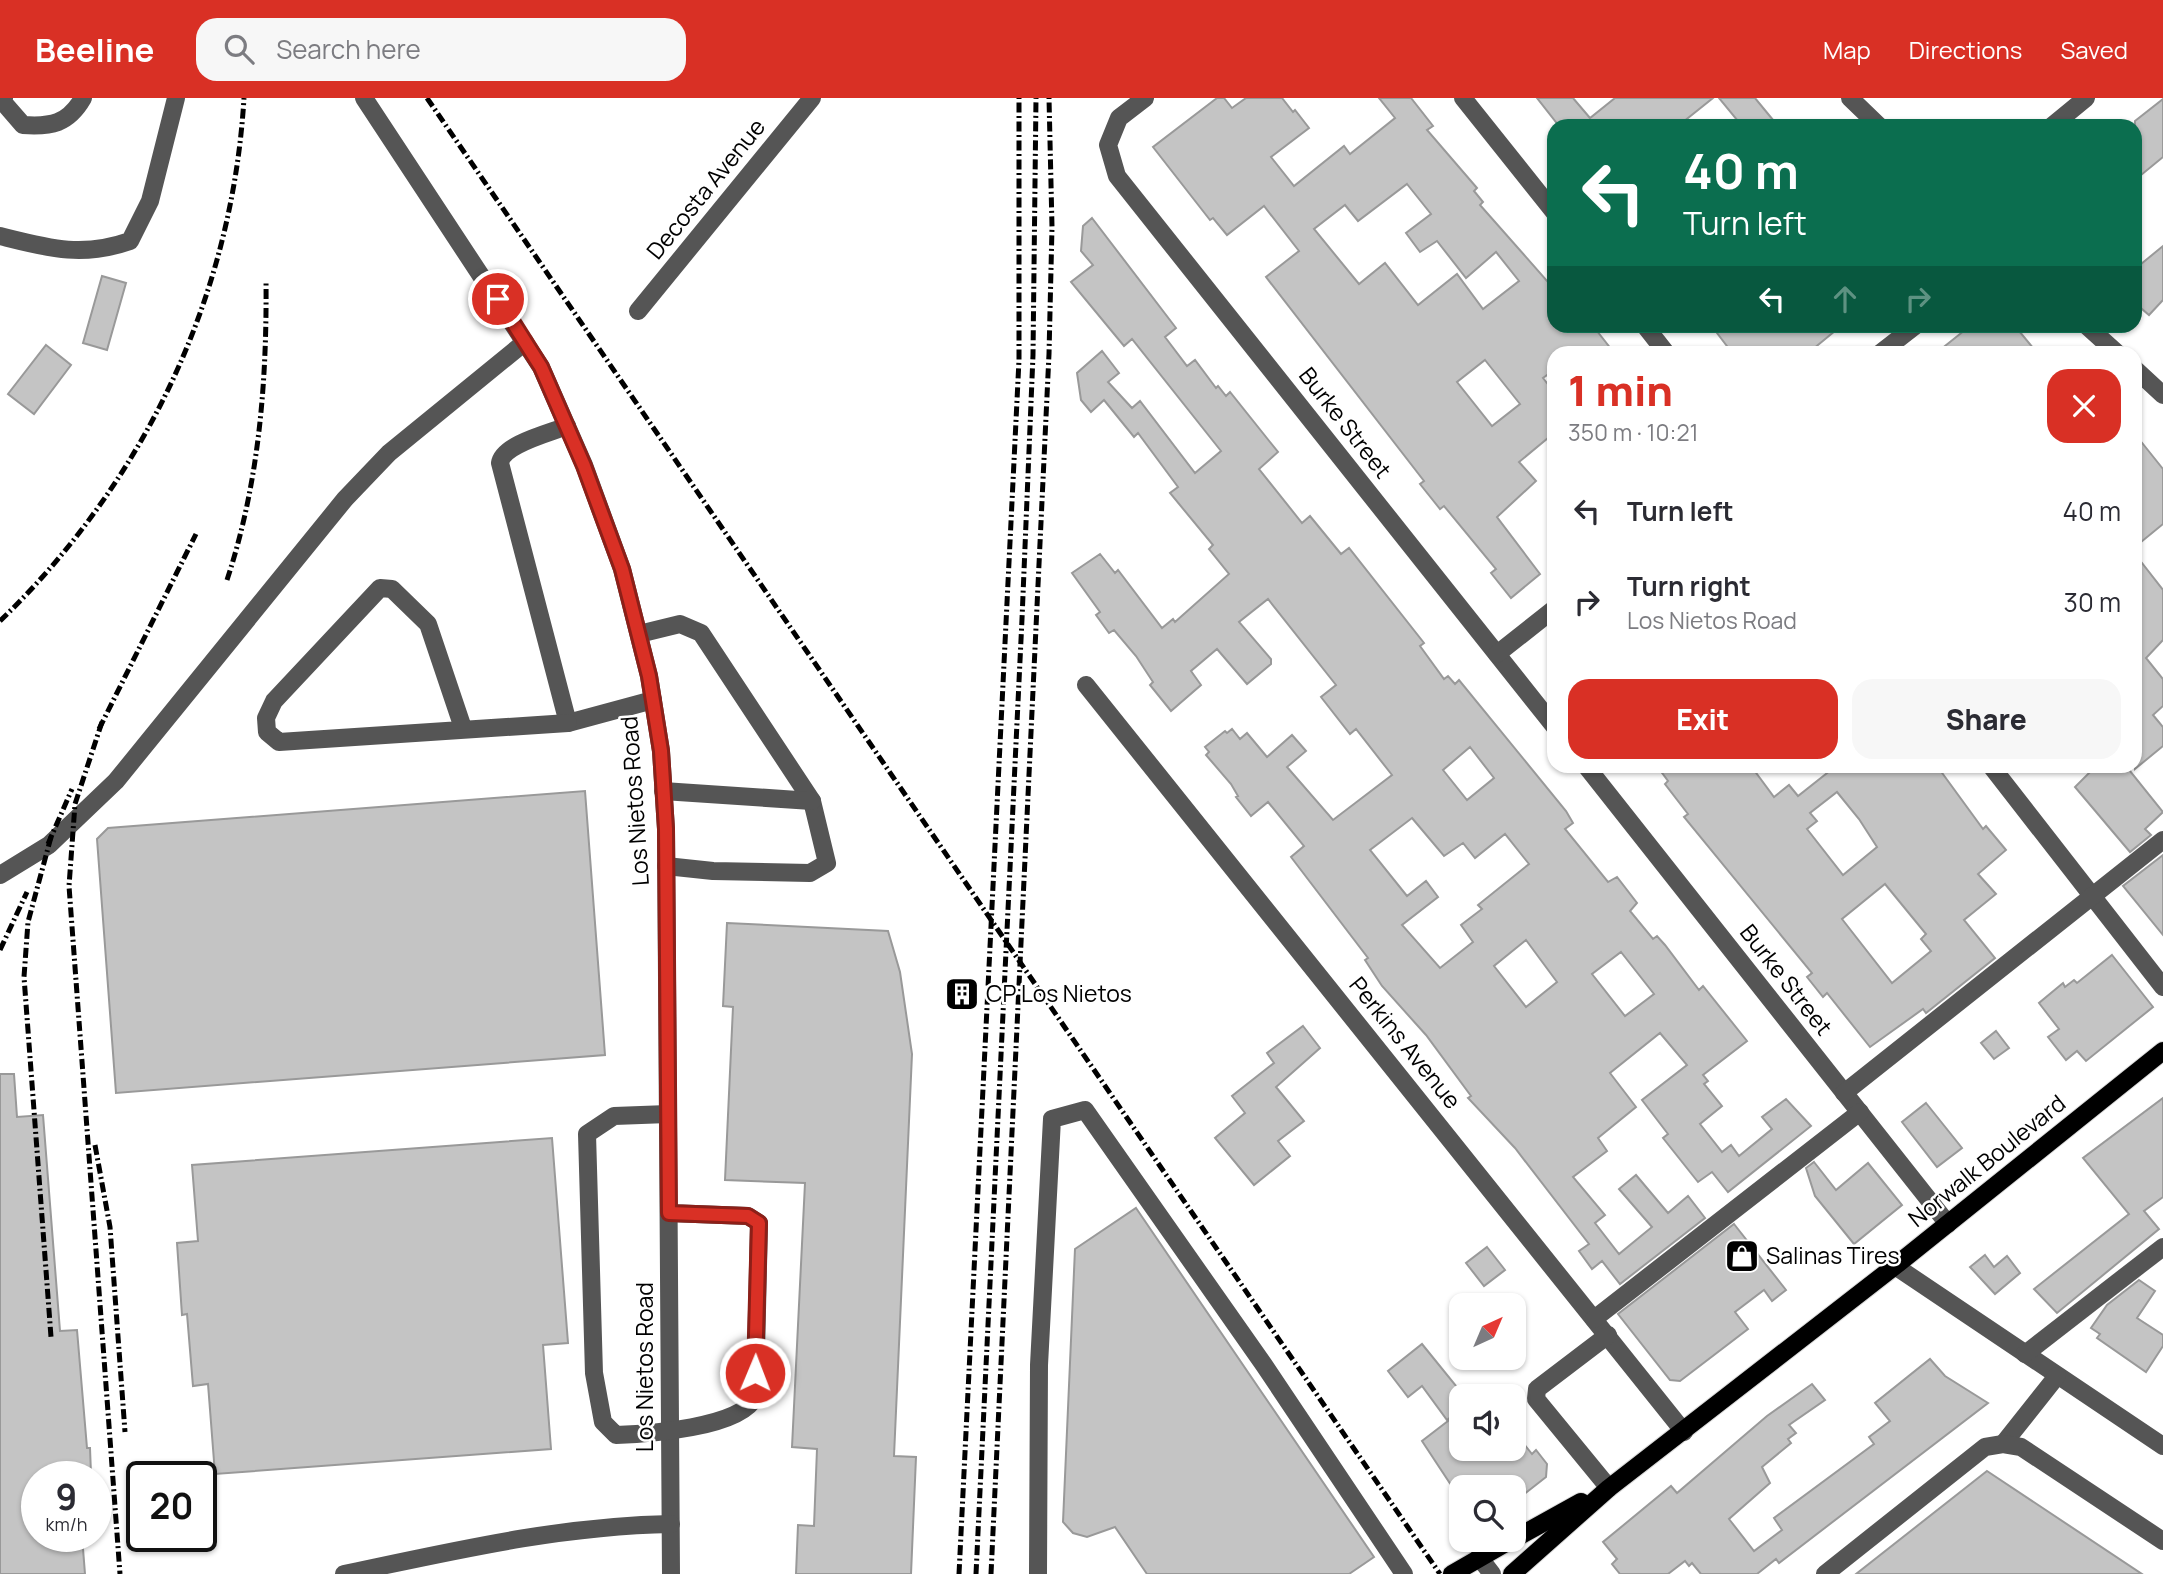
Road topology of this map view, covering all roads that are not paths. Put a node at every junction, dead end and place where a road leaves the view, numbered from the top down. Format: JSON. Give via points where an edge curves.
{"nodes":[{"id":1,"x":4,"y":98,"type":"edge"},
{"id":2,"x":83,"y":98,"type":"edge"},
{"id":3,"x":176,"y":98,"type":"edge"},
{"id":4,"x":364,"y":98,"type":"edge"},
{"id":5,"x":812,"y":98,"type":"edge"},
{"id":6,"x":1145,"y":98,"type":"edge"},
{"id":7,"x":1463,"y":98,"type":"edge"},
{"id":8,"x":1850,"y":98,"type":"edge"},
{"id":9,"x":2086,"y":98,"type":"edge"},
{"id":10,"x":1872,"y":119,"type":"edge"},
{"id":11,"x":2060,"y":119,"type":"edge"},
{"id":12,"x":1547,"y":203,"type":"edge"},
{"id":13,"x":0,"y":236,"type":"edge"},
{"id":14,"x":638,"y":311,"type":"dead end"},
{"id":15,"x":1905,"y":333,"type":"edge"},
{"id":16,"x":2095,"y":333,"type":"edge"},
{"id":17,"x":525,"y":342,"type":"junction"},
{"id":18,"x":1889,"y":346,"type":"edge"},
{"id":19,"x":2109,"y":346,"type":"edge"},
{"id":20,"x":2142,"y":373,"type":"edge"},
{"id":21,"x":2159,"y":384,"type":"edge"},
{"id":22,"x":567,"y":426,"type":"junction"},
{"id":23,"x":1547,"y":615,"type":"edge"},
{"id":24,"x":639,"y":634,"type":"junction"},
{"id":25,"x":1497,"y":654,"type":"junction"},
{"id":26,"x":1086,"y":685,"type":"dead end"},
{"id":27,"x":653,"y":700,"type":"junction"},
{"id":28,"x":1547,"y":717,"type":"edge"},
{"id":29,"x":568,"y":723,"type":"junction"},
{"id":30,"x":463,"y":728,"type":"junction"},
{"id":31,"x":1592,"y":773,"type":"edge"},
{"id":32,"x":1996,"y":773,"type":"edge"},
{"id":33,"x":663,"y":791,"type":"junction"},
{"id":34,"x":813,"y":801,"type":"junction"},
{"id":35,"x":2163,"y":840,"type":"edge"},
{"id":36,"x":666,"y":866,"type":"junction"},
{"id":37,"x":0,"y":875,"type":"edge"},
{"id":38,"x":2092,"y":896,"type":"junction"},
{"id":39,"x":2163,"y":987,"type":"edge"},
{"id":40,"x":2161,"y":1057,"type":"edge"},
{"id":41,"x":1844,"y":1093,"type":"junction"},
{"id":42,"x":1860,"y":1112,"type":"junction"},
{"id":43,"x":668,"y":1114,"type":"junction"},
{"id":44,"x":669,"y":1213,"type":"junction"},
{"id":45,"x":1948,"y":1224,"type":"junction"},
{"id":46,"x":2163,"y":1247,"type":"edge"},
{"id":47,"x":1895,"y":1266,"type":"junction"},
{"id":48,"x":1594,"y":1319,"type":"junction"},
{"id":49,"x":1608,"y":1335,"type":"junction"},
{"id":50,"x":2025,"y":1354,"type":"junction"},
{"id":51,"x":2057,"y":1376,"type":"junction"},
{"id":52,"x":1684,"y":1432,"type":"junction"},
{"id":53,"x":670,"y":1433,"type":"junction"},
{"id":54,"x":2003,"y":1444,"type":"junction"},
{"id":55,"x":2163,"y":1446,"type":"edge"},
{"id":56,"x":1609,"y":1488,"type":"junction"},
{"id":57,"x":671,"y":1524,"type":"junction"},
{"id":58,"x":1526,"y":1532,"type":"edge"},
{"id":59,"x":2163,"y":1541,"type":"edge"},
{"id":60,"x":1488,"y":1552,"type":"edge"},
{"id":61,"x":1479,"y":1557,"type":"junction"},
{"id":62,"x":344,"y":1574,"type":"edge"},
{"id":63,"x":671,"y":1574,"type":"edge"},
{"id":64,"x":1038,"y":1574,"type":"edge"},
{"id":65,"x":1404,"y":1574,"type":"edge"},
{"id":66,"x":1452,"y":1574,"type":"edge"},
{"id":67,"x":1492,"y":1574,"type":"edge"},
{"id":68,"x":1512,"y":1574,"type":"edge"},
{"id":69,"x":1825,"y":1574,"type":"edge"}],
"edges":[{"from":1,"to":2,"type":"street","via":[[23,125],[49,127],[75,112]]},
{"from":3,"to":13,"type":"street","via":[[150,201],[130,241],[103,251],[53,249]]},
{"from":4,"to":17,"type":"street","name":"Los Nietos Road"},
{"from":5,"to":14,"type":"street","name":"Decosta Avenue"},
{"from":6,"to":25,"type":"street","name":"Burke Street","via":[[1119,118],[1108,145],[1117,176]]},
{"from":7,"to":12,"type":"street"},
{"from":8,"to":10,"type":"street"},
{"from":9,"to":11,"type":"street"},
{"from":15,"to":18,"type":"street"},
{"from":16,"to":19,"type":"street"},
{"from":17,"to":22,"type":"street","name":"Los Nietos Road"},
{"from":17,"to":37,"type":"street","via":[[389,453],[345,499],[116,781],[48,845]]},
{"from":20,"to":21,"type":"street"},
{"from":22,"to":24,"type":"street","name":"Los Nietos Road","via":[[622,569]]},
{"from":22,"to":29,"type":"street","via":[[510,448],[500,463]]},
{"from":23,"to":25,"type":"street"},
{"from":24,"to":27,"type":"street","name":"Los Nietos Road"},
{"from":24,"to":34,"type":"street","via":[[680,624],[701,634]]},
{"from":25,"to":28,"type":"street","name":"Burke Street"},
{"from":26,"to":48,"type":"street","name":"Perkins Avenue"},
{"from":27,"to":29,"type":"street"},
{"from":27,"to":33,"type":"street","name":"Los Nietos Road"},
{"from":29,"to":30,"type":"street"},
{"from":30,"to":30,"type":"street","via":[[279,742],[267,732],[266,718],[274,701],[380,588],[392,589],[428,624]]},
{"from":31,"to":41,"type":"street","name":"Burke Street"},
{"from":32,"to":38,"type":"street"},
{"from":33,"to":34,"type":"street"},
{"from":33,"to":36,"type":"street","name":"Los Nietos Road"},
{"from":34,"to":36,"type":"street","via":[[827,863],[810,873]]},
{"from":35,"to":38,"type":"street"},
{"from":36,"to":43,"type":"street","name":"Los Nietos Road"},
{"from":38,"to":39,"type":"street"},
{"from":38,"to":41,"type":"street"},
{"from":40,"to":45,"type":"main road","name":"Norwalk Boulevard"},
{"from":41,"to":42,"type":"street","name":"Burke Street"},
{"from":42,"to":45,"type":"street","name":"Burke Street"},
{"from":42,"to":48,"type":"street"},
{"from":43,"to":44,"type":"street","name":"Los Nietos Road"},
{"from":43,"to":53,"type":"street","via":[[614,1116],[587,1134],[594,1373],[603,1422],[616,1435]]},
{"from":44,"to":53,"type":"street","name":"Los Nietos Road"},
{"from":44,"to":53,"type":"street","via":[[748,1216],[759,1223],[752,1403],[745,1411]]},
{"from":45,"to":47,"type":"main road","name":"Norwalk Boulevard"},
{"from":46,"to":50,"type":"street"},
{"from":47,"to":50,"type":"street"},
{"from":47,"to":52,"type":"main road","name":"Norwalk Boulevard"},
{"from":48,"to":49,"type":"street","name":"Perkins Avenue"},
{"from":49,"to":52,"type":"street","name":"Perkins Avenue"},
{"from":49,"to":56,"type":"street","via":[[1537,1389],[1536,1399]]},
{"from":50,"to":51,"type":"street"},
{"from":51,"to":54,"type":"street"},
{"from":51,"to":55,"type":"street"},
{"from":52,"to":56,"type":"main road","name":"Norwalk Boulevard"},
{"from":53,"to":57,"type":"street","name":"Los Nietos Road"},
{"from":54,"to":59,"type":"street","via":[[2021,1447]]},
{"from":54,"to":69,"type":"street","via":[[1985,1447]]},
{"from":56,"to":58,"type":"main road","name":"Norwalk Boulevard"},
{"from":56,"to":68,"type":"main road","name":"Norwalk Boulevard"},
{"from":57,"to":62,"type":"street","via":[[607,1525],[516,1537]]},
{"from":57,"to":63,"type":"street","name":"Los Nietos Road"},
{"from":60,"to":61,"type":"main road","name":"Norwalk Boulevard"},
{"from":61,"to":66,"type":"main road","name":"Norwalk Boulevard"},
{"from":61,"to":67,"type":"street"},
{"from":64,"to":65,"type":"street","via":[[1039,1365],[1052,1119],[1085,1110]]}]}
